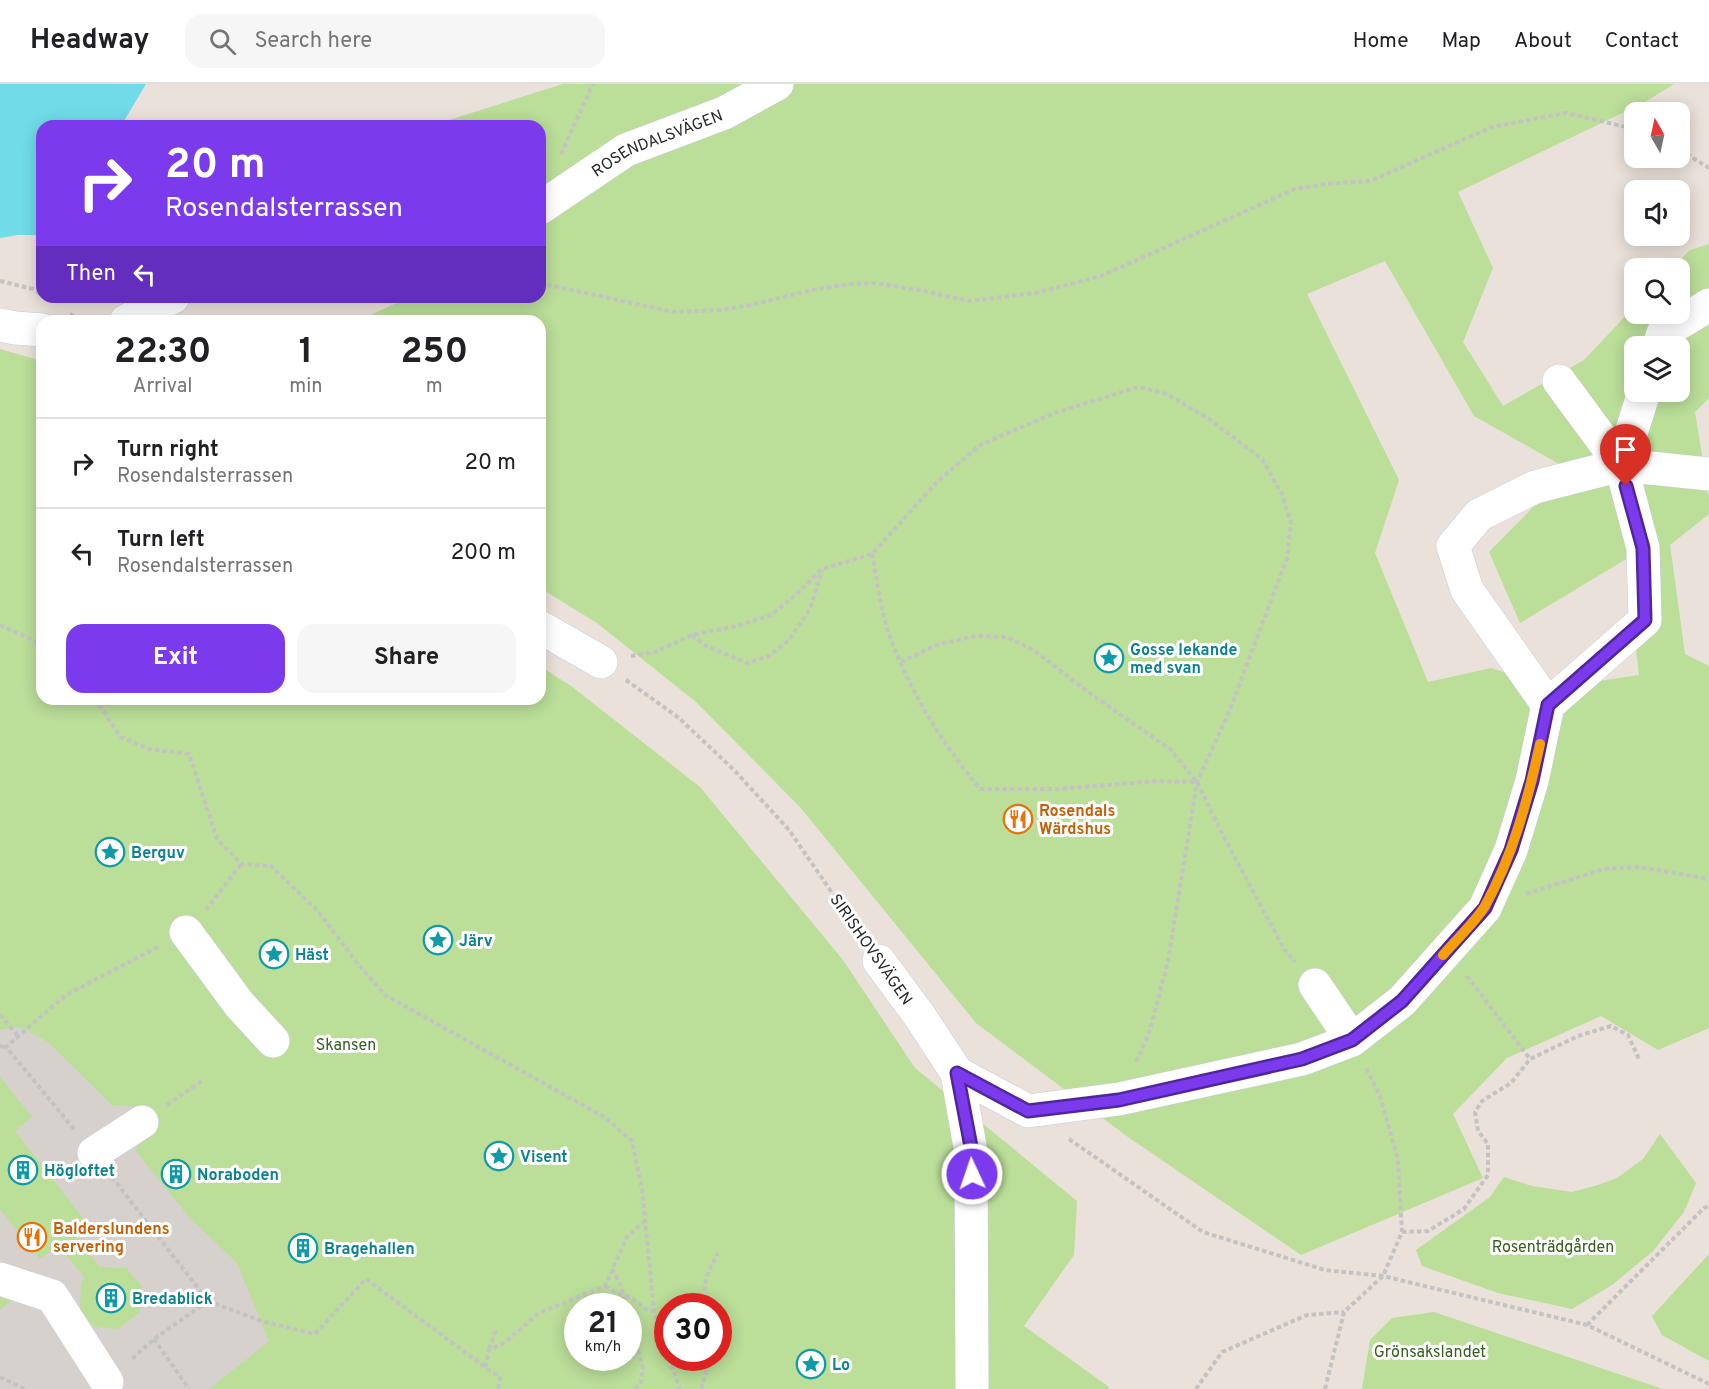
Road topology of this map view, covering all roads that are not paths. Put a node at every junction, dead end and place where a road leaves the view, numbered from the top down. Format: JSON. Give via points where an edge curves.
{"nodes":[{"id":1,"x":777,"y":84,"type":"edge"},
{"id":2,"x":547,"y":203,"type":"edge"},
{"id":3,"x":161,"y":303,"type":"edge"},
{"id":4,"x":1709,"y":305,"type":"edge"},
{"id":5,"x":138,"y":315,"type":"edge"},
{"id":6,"x":0,"y":326,"type":"edge"},
{"id":7,"x":36,"y":330,"type":"edge"},
{"id":8,"x":1662,"y":336,"type":"edge"},
{"id":9,"x":1559,"y":381,"type":"dead end"},
{"id":10,"x":1641,"y":402,"type":"edge"},
{"id":11,"x":1621,"y":465,"type":"junction"},
{"id":12,"x":1709,"y":474,"type":"edge"},
{"id":13,"x":546,"y":630,"type":"edge"},
{"id":14,"x":601,"y":662,"type":"road end"},
{"id":15,"x":1548,"y":705,"type":"junction"},
{"id":16,"x":186,"y":932,"type":"dead end"},
{"id":17,"x":879,"y":961,"type":"road end"},
{"id":18,"x":1315,"y":986,"type":"road end"},
{"id":19,"x":1352,"y":1040,"type":"junction"},
{"id":20,"x":273,"y":1041,"type":"dead end"},
{"id":21,"x":957,"y":1073,"type":"junction"},
{"id":22,"x":142,"y":1122,"type":"road end"},
{"id":23,"x":94,"y":1153,"type":"dead end"},
{"id":24,"x":0,"y":1279,"type":"edge"},
{"id":25,"x":107,"y":1382,"type":"dead end"},
{"id":26,"x":972,"y":1389,"type":"edge"}],
"edges":[{"from":1,"to":2,"type":"street","name":"ROSENDALSVÄGEN","via":[[724,113],[626,150]]},
{"from":3,"to":5,"type":"street"},
{"from":4,"to":8,"type":"street"},
{"from":6,"to":7,"type":"street"},
{"from":9,"to":11,"type":"street"},
{"from":10,"to":11,"type":"street"},
{"from":11,"to":12,"type":"street"},
{"from":11,"to":15,"type":"street","via":[[1643,548],[1645,620]]},
{"from":11,"to":15,"type":"street","via":[[1535,487],[1479,514],[1453,546],[1467,590]]},
{"from":13,"to":14,"type":"street"},
{"from":15,"to":19,"type":"street","via":[[1532,781],[1511,850],[1485,908],[1402,1001]]},
{"from":16,"to":20,"type":"street","via":[[239,1004]]},
{"from":17,"to":21,"type":"street","name":"SIRISHOVSVÄGEN"},
{"from":18,"to":19,"type":"street"},
{"from":19,"to":21,"type":"street","via":[[1302,1059],[1119,1100],[1028,1111]]},
{"from":21,"to":26,"type":"street","name":"SIRISHOVSVÄGEN","via":[[972,1152]]},
{"from":22,"to":23,"type":"street"},
{"from":24,"to":25,"type":"street","via":[[52,1296]]}]}
